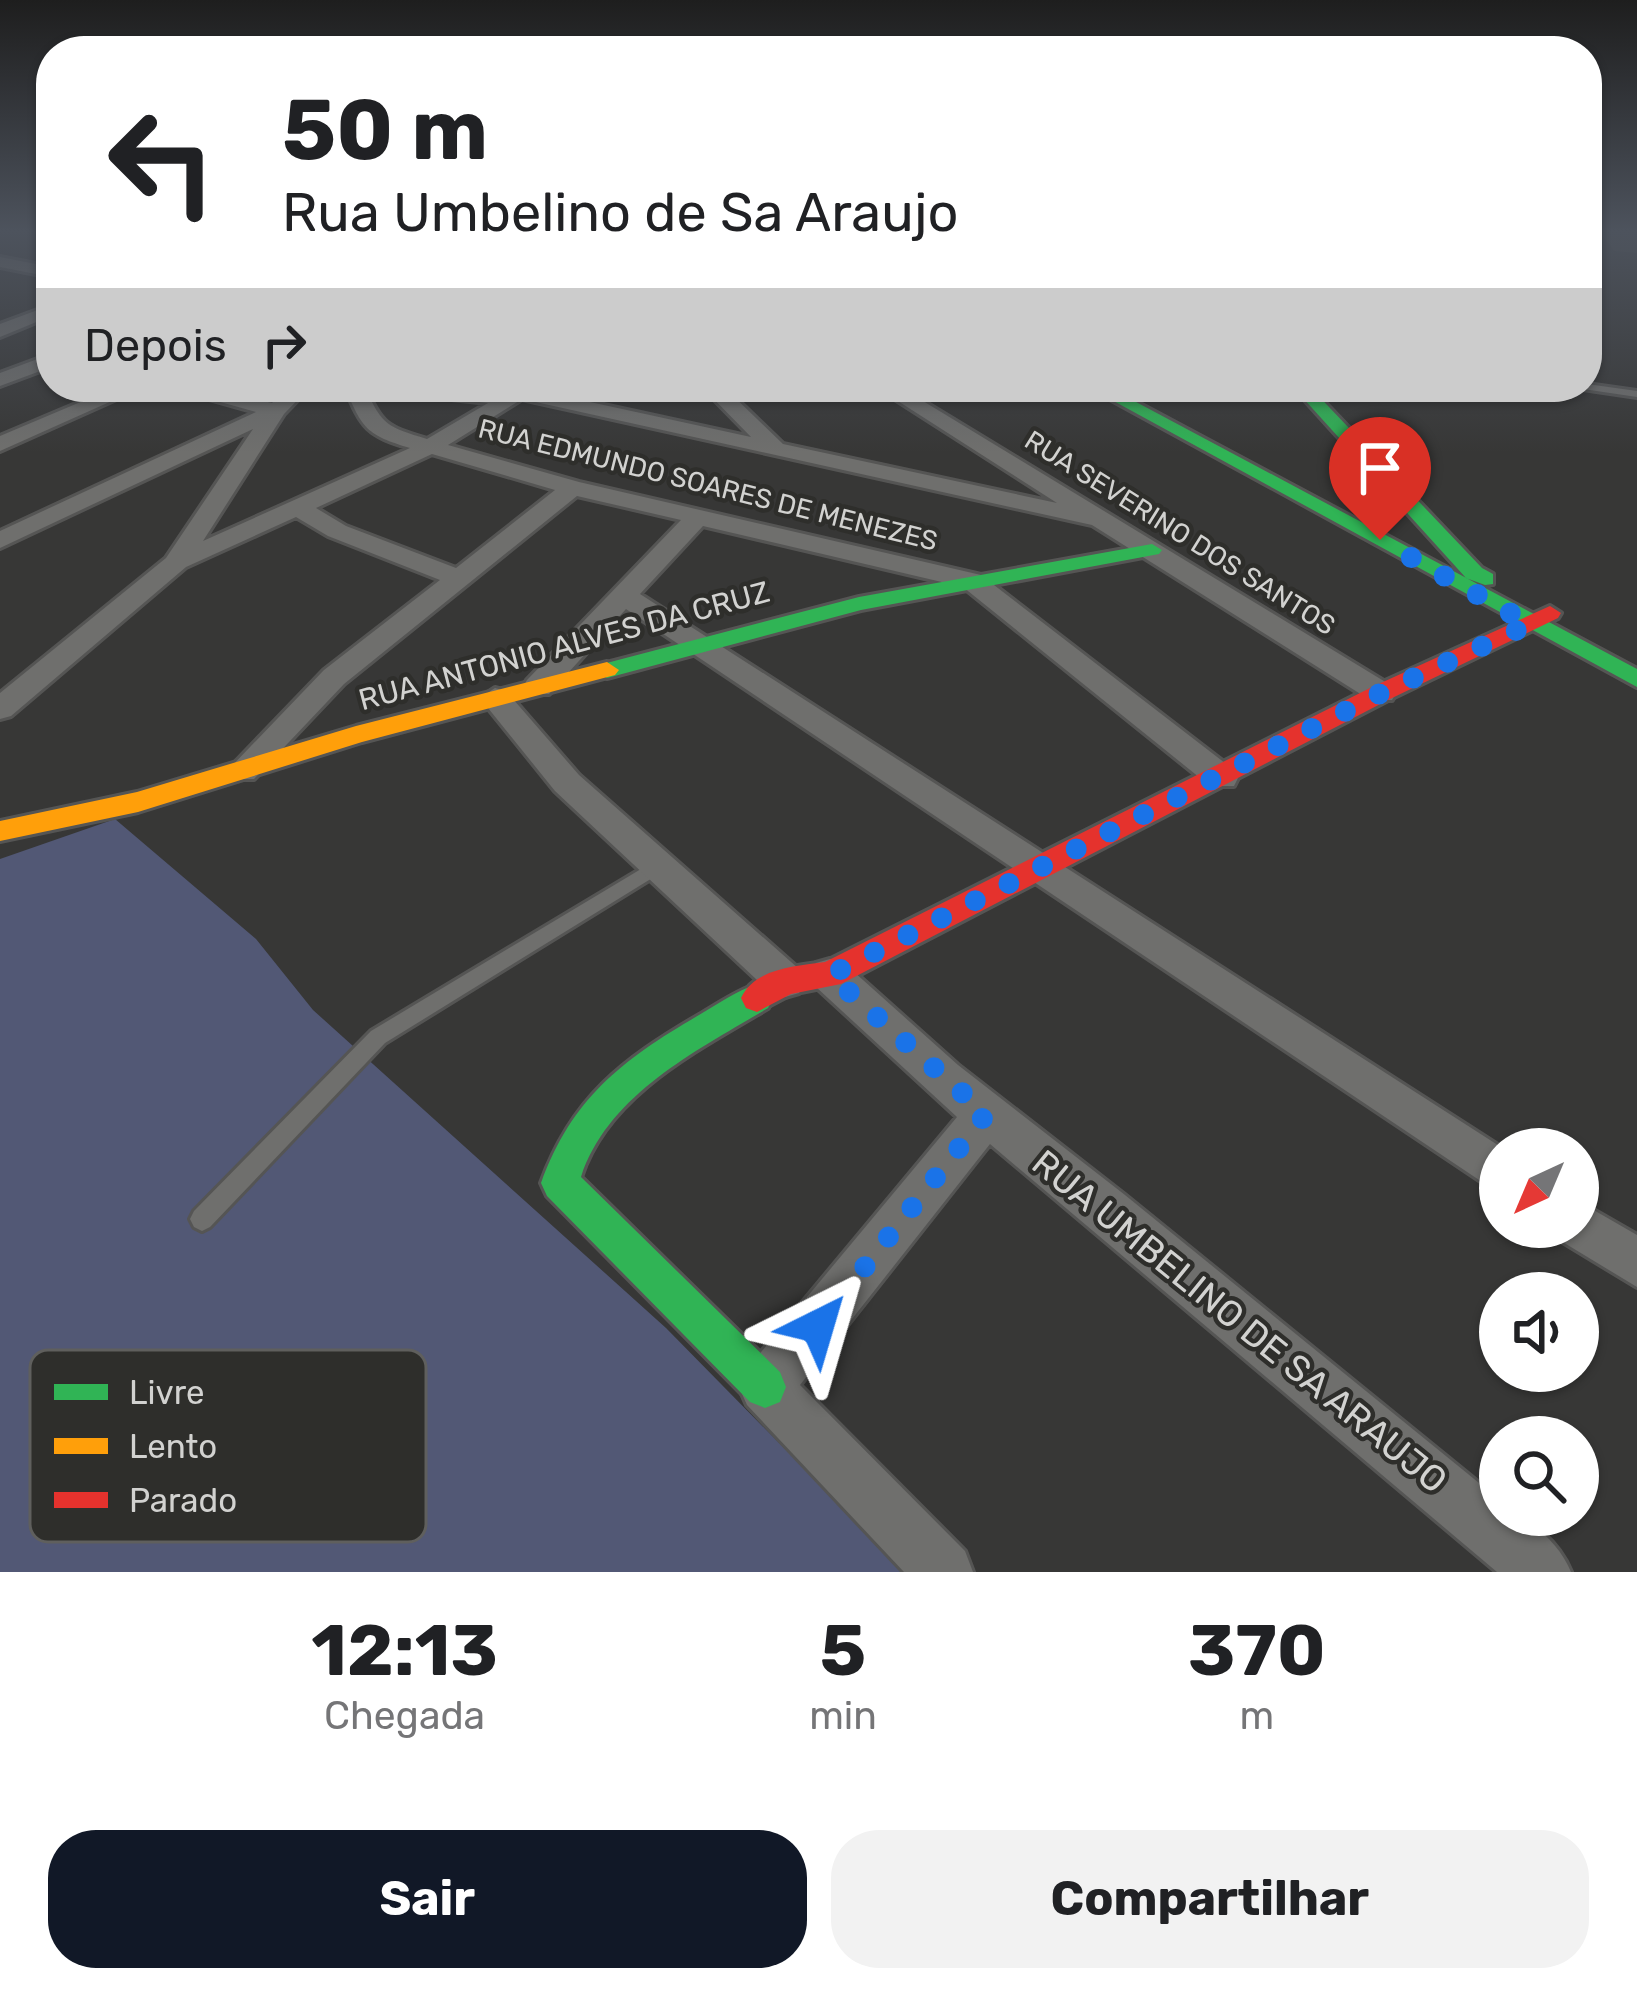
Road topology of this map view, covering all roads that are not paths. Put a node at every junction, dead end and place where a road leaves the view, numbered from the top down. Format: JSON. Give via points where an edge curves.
{"nodes":[{"id":1,"x":36,"y":366,"type":"edge"},
{"id":2,"x":0,"y":380,"type":"edge"},
{"id":3,"x":1602,"y":389,"type":"edge"},
{"id":4,"x":1637,"y":394,"type":"edge"},
{"id":5,"x":98,"y":402,"type":"edge"},
{"id":6,"x":242,"y":402,"type":"edge"},
{"id":7,"x":285,"y":402,"type":"edge"},
{"id":8,"x":361,"y":402,"type":"edge"},
{"id":9,"x":505,"y":402,"type":"edge"},
{"id":10,"x":577,"y":402,"type":"edge"},
{"id":11,"x":728,"y":402,"type":"edge"},
{"id":12,"x":911,"y":402,"type":"edge"},
{"id":13,"x":1124,"y":402,"type":"edge"},
{"id":14,"x":1289,"y":402,"type":"edge"},
{"id":15,"x":1315,"y":402,"type":"edge"},
{"id":16,"x":276,"y":410,"type":"junction"},
{"id":17,"x":0,"y":444,"type":"edge"},
{"id":18,"x":430,"y":447,"type":"junction"},
{"id":19,"x":774,"y":447,"type":"junction"},
{"id":20,"x":573,"y":488,"type":"junction"},
{"id":21,"x":297,"y":506,"type":"junction"},
{"id":22,"x":698,"y":518,"type":"junction"},
{"id":23,"x":1106,"y":521,"type":"junction"},
{"id":24,"x":0,"y":540,"type":"edge"},
{"id":25,"x":1152,"y":550,"type":"junction"},
{"id":26,"x":177,"y":562,"type":"junction"},
{"id":27,"x":1443,"y":576,"type":"junction"},
{"id":28,"x":458,"y":578,"type":"junction"},
{"id":29,"x":972,"y":580,"type":"junction"},
{"id":30,"x":623,"y":595,"type":"junction"},
{"id":31,"x":1540,"y":618,"type":"junction"},
{"id":32,"x":698,"y":644,"type":"junction"},
{"id":33,"x":1637,"y":656,"type":"edge"},
{"id":34,"x":1637,"y":680,"type":"edge"},
{"id":35,"x":538,"y":687,"type":"junction"},
{"id":36,"x":1381,"y":693,"type":"junction"},
{"id":37,"x":495,"y":698,"type":"junction"},
{"id":38,"x":0,"y":710,"type":"edge"},
{"id":39,"x":244,"y":771,"type":"junction"},
{"id":40,"x":1222,"y":778,"type":"junction"},
{"id":41,"x":0,"y":831,"type":"edge"},
{"id":42,"x":656,"y":867,"type":"junction"},
{"id":43,"x":1043,"y":869,"type":"junction"},
{"id":44,"x":808,"y":978,"type":"junction"},
{"id":45,"x":986,"y":1114,"type":"junction"},
{"id":46,"x":1479,"y":1158,"type":"edge"},
{"id":47,"x":202,"y":1220,"type":"dead end"},
{"id":48,"x":1599,"y":1238,"type":"edge"},
{"id":49,"x":1637,"y":1263,"type":"edge"},
{"id":50,"x":765,"y":1388,"type":"junction"},
{"id":51,"x":944,"y":1572,"type":"edge"},
{"id":52,"x":1542,"y":1572,"type":"edge"}],
"edges":[{"from":1,"to":2,"type":"street"},
{"from":3,"to":4,"type":"lane"},
{"from":5,"to":17,"type":"street"},
{"from":6,"to":16,"type":"street"},
{"from":7,"to":16,"type":"street"},
{"from":8,"to":18,"type":"street","name":"RUA EDMUNDO SOARES DE MENEZES","via":[[381,432]]},
{"from":9,"to":18,"type":"street"},
{"from":10,"to":19,"type":"street"},
{"from":11,"to":19,"type":"street"},
{"from":12,"to":23,"type":"street","name":"RUA SEVERINO DOS SANTOS"},
{"from":13,"to":27,"type":"street"},
{"from":14,"to":27,"type":"street"},
{"from":15,"to":31,"type":"street","via":[[1474,573]]},
{"from":16,"to":24,"type":"street"},
{"from":16,"to":26,"type":"street"},
{"from":18,"to":20,"type":"street","name":"RUA EDMUNDO SOARES DE MENEZES"},
{"from":18,"to":21,"type":"street"},
{"from":19,"to":23,"type":"street"},
{"from":20,"to":22,"type":"street","name":"RUA EDMUNDO SOARES DE MENEZES"},
{"from":20,"to":28,"type":"street"},
{"from":21,"to":26,"type":"street"},
{"from":21,"to":28,"type":"street","via":[[354,539]]},
{"from":22,"to":29,"type":"street","name":"RUA EDMUNDO SOARES DE MENEZES"},
{"from":22,"to":30,"type":"street"},
{"from":23,"to":25,"type":"street","name":"RUA SEVERINO DOS SANTOS"},
{"from":25,"to":29,"type":"street","name":"RUA ANTONIO ALVES DA CRUZ"},
{"from":25,"to":36,"type":"street","name":"RUA SEVERINO DOS SANTOS"},
{"from":26,"to":38,"type":"street"},
{"from":27,"to":31,"type":"street"},
{"from":28,"to":39,"type":"street","via":[[334,677]]},
{"from":29,"to":32,"type":"street","name":"RUA ANTONIO ALVES DA CRUZ"},
{"from":29,"to":40,"type":"street"},
{"from":30,"to":32,"type":"street"},
{"from":30,"to":35,"type":"street"},
{"from":31,"to":33,"type":"street"},
{"from":31,"to":34,"type":"street"},
{"from":31,"to":36,"type":"street"},
{"from":32,"to":35,"type":"street","name":"RUA ANTONIO ALVES DA CRUZ"},
{"from":32,"to":43,"type":"street"},
{"from":35,"to":37,"type":"street","name":"RUA ANTONIO ALVES DA CRUZ"},
{"from":36,"to":40,"type":"street"},
{"from":37,"to":39,"type":"street","name":"RUA ANTONIO ALVES DA CRUZ"},
{"from":37,"to":42,"type":"street","name":"RUA UMBELINO DE SA ARAUJO","via":[[567,783]]},
{"from":39,"to":41,"type":"street","name":"RUA ANTONIO ALVES DA CRUZ"},
{"from":40,"to":43,"type":"street"},
{"from":42,"to":44,"type":"street","name":"RUA UMBELINO DE SA ARAUJO"},
{"from":42,"to":47,"type":"lane","via":[[378,1036]]},
{"from":43,"to":44,"type":"street"},
{"from":43,"to":46,"type":"street"},
{"from":44,"to":45,"type":"street","name":"RUA UMBELINO DE SA ARAUJO"},
{"from":44,"to":50,"type":"street","via":[[701,1032],[605,1100],[567,1151],[560,1184]]},
{"from":45,"to":50,"type":"street"},
{"from":45,"to":52,"type":"street","name":"RUA UMBELINO DE SA ARAUJO"},
{"from":48,"to":49,"type":"street"},
{"from":50,"to":51,"type":"street"}]}
